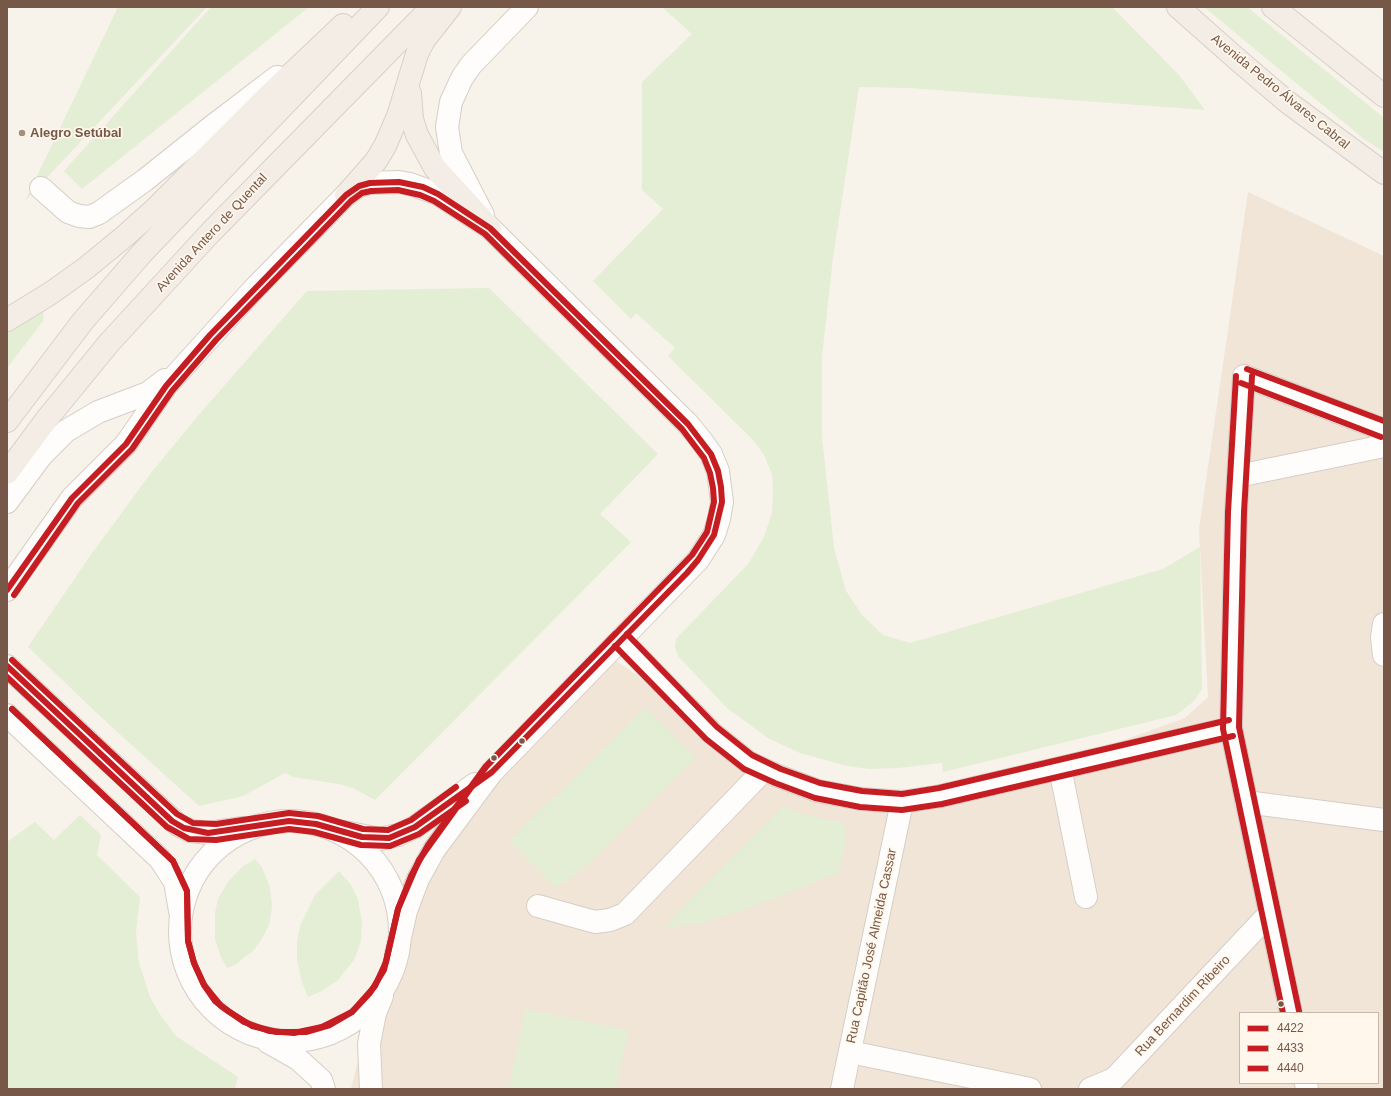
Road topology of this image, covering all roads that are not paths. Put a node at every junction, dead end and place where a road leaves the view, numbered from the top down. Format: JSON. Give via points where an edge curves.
{"nodes":[{"id":1,"x":363,"y":7,"type":"edge"},
{"id":2,"x":378,"y":7,"type":"edge"},
{"id":3,"x":432,"y":7,"type":"edge"},
{"id":4,"x":450,"y":7,"type":"edge"},
{"id":5,"x":527,"y":7,"type":"edge"},
{"id":6,"x":1171,"y":7,"type":"edge"},
{"id":7,"x":1178,"y":7,"type":"edge"},
{"id":8,"x":1273,"y":7,"type":"edge"},
{"id":9,"x":1290,"y":7,"type":"edge"},
{"id":10,"x":1209,"y":34,"type":"junction"},
{"id":11,"x":320,"y":46,"type":"junction"},
{"id":12,"x":1346,"y":66,"type":"junction"},
{"id":13,"x":411,"y":72,"type":"junction"},
{"id":14,"x":1384,"y":96,"type":"edge"},
{"id":15,"x":1384,"y":173,"type":"edge"},
{"id":16,"x":41,"y":188,"type":"dead end"},
{"id":17,"x":346,"y":195,"type":"junction"},
{"id":18,"x":490,"y":228,"type":"junction"},
{"id":19,"x":7,"y":320,"type":"edge"},
{"id":20,"x":181,"y":369,"type":"junction"},
{"id":21,"x":7,"y":421,"type":"edge"},
{"id":22,"x":1384,"y":430,"type":"edge"},
{"id":23,"x":1384,"y":446,"type":"edge"},
{"id":24,"x":7,"y":473,"type":"edge"},
{"id":25,"x":1238,"y":476,"type":"junction"},
{"id":26,"x":7,"y":502,"type":"edge"},
{"id":27,"x":7,"y":590,"type":"edge"},
{"id":28,"x":621,"y":640,"type":"junction"},
{"id":29,"x":9,"y":668,"type":"edge"},
{"id":30,"x":7,"y":715,"type":"edge"},
{"id":31,"x":1231,"y":728,"type":"junction"},
{"id":32,"x":1060,"y":768,"type":"junction"},
{"id":33,"x":764,"y":770,"type":"junction"},
{"id":34,"x":492,"y":772,"type":"junction"},
{"id":35,"x":902,"y":802,"type":"junction"},
{"id":36,"x":1246,"y":802,"type":"junction"},
{"id":37,"x":1384,"y":820,"type":"edge"},
{"id":38,"x":269,"y":823,"type":"junction"},
{"id":39,"x":325,"y":827,"type":"junction"},
{"id":40,"x":1086,"y":897,"type":"dead end"},
{"id":41,"x":538,"y":906,"type":"dead end"},
{"id":42,"x":1270,"y":913,"type":"junction"},
{"id":43,"x":180,"y":932,"type":"junction"},
{"id":44,"x":394,"y":964,"type":"junction"},
{"id":45,"x":1291,"y":1012,"type":"edge"},
{"id":46,"x":249,"y":1033,"type":"junction"},
{"id":47,"x":850,"y":1052,"type":"junction"},
{"id":48,"x":324,"y":1089,"type":"edge"},
{"id":49,"x":371,"y":1089,"type":"edge"},
{"id":50,"x":842,"y":1089,"type":"edge"},
{"id":51,"x":1030,"y":1089,"type":"edge"},
{"id":52,"x":1090,"y":1089,"type":"edge"}],
"edges":[{"from":1,"to":11,"type":"main road"},
{"from":2,"to":21,"type":"main road","via":[[142,253],[83,321]]},
{"from":3,"to":24,"type":"main road","name":"Avenida Antero de Quental","via":[[210,233],[109,343],[46,420]]},
{"from":4,"to":13,"type":"main road","via":[[424,40]]},
{"from":5,"to":18,"type":"street","via":[[471,65],[455,90],[448,114],[448,141],[451,153]]},
{"from":6,"to":10,"type":"main road"},
{"from":7,"to":10,"type":"main road","name":"Avenida Pedro Álvares Cabral"},
{"from":8,"to":12,"type":"main road"},
{"from":9,"to":12,"type":"main road","via":[[1314,36]]},
{"from":10,"to":15,"type":"main road","name":"Avenida Pedro Álvares Cabral","via":[[1286,101]]},
{"from":11,"to":16,"type":"street","via":[[100,213],[89,217],[68,212]]},
{"from":11,"to":19,"type":"main road","via":[[125,236],[51,293]]},
{"from":12,"to":14,"type":"main road"},
{"from":13,"to":17,"type":"main road","via":[[398,116],[385,146],[376,161]]},
{"from":13,"to":18,"type":"main road","via":[[409,100],[412,119],[423,148],[448,184]]},
{"from":17,"to":18,"type":"street","via":[[358,186],[370,183],[410,184],[438,194]]},
{"from":17,"to":20,"type":"street","via":[[252,290]]},
{"from":18,"to":28,"type":"street","via":[[688,424],[711,454],[718,471],[722,502],[714,535],[687,573]]},
{"from":20,"to":26,"type":"street","via":[[148,392],[98,412],[66,431],[41,456]]},
{"from":20,"to":27,"type":"street","via":[[166,386],[126,444],[72,498]]},
{"from":22,"to":25,"type":"street","via":[[1244,376]]},
{"from":23,"to":25,"type":"street"},
{"from":25,"to":31,"type":"street"},
{"from":28,"to":33,"type":"street","via":[[712,733],[736,753]]},
{"from":28,"to":34,"type":"street"},
{"from":29,"to":38,"type":"street","via":[[178,825],[191,831],[208,833]]},
{"from":30,"to":43,"type":"street","via":[[166,865],[179,893]]},
{"from":31,"to":32,"type":"street"},
{"from":31,"to":36,"type":"street"},
{"from":32,"to":35,"type":"street","via":[[941,796]]},
{"from":32,"to":40,"type":"street"},
{"from":33,"to":35,"type":"street","via":[[818,791],[883,802]]},
{"from":33,"to":41,"type":"street","via":[[625,914],[595,922]]},
{"from":34,"to":39,"type":"street","via":[[415,828],[398,835],[362,837]]},
{"from":34,"to":44,"type":"street","via":[[426,864],[406,912]]},
{"from":35,"to":47,"type":"street","name":"Rua Capitão José Almeida Cassar"},
{"from":36,"to":37,"type":"street"},
{"from":36,"to":42,"type":"street"},
{"from":38,"to":39,"type":"street","via":[[297,822]]},
{"from":38,"to":43,"type":"street","via":[[237,835],[207,859],[187,893]]},
{"from":39,"to":44,"type":"street","via":[[343,835],[365,851],[378,865],[388,883],[398,917],[399,937]]},
{"from":42,"to":45,"type":"street"},
{"from":42,"to":52,"type":"street","name":"Rua Bernardim Ribeiro","via":[[1114,1079]]},
{"from":43,"to":46,"type":"street","via":[[186,966],[199,994],[223,1018]]},
{"from":44,"to":46,"type":"street","via":[[382,990],[370,1005],[357,1018],[333,1032],[296,1041],[276,1040]]},
{"from":44,"to":49,"type":"street","via":[[371,1029]]},
{"from":46,"to":48,"type":"street","via":[[298,1059],[320,1080]]},
{"from":47,"to":50,"type":"street","name":"Rua Capitão José Almeida Cassar"},
{"from":47,"to":51,"type":"street"}]}
